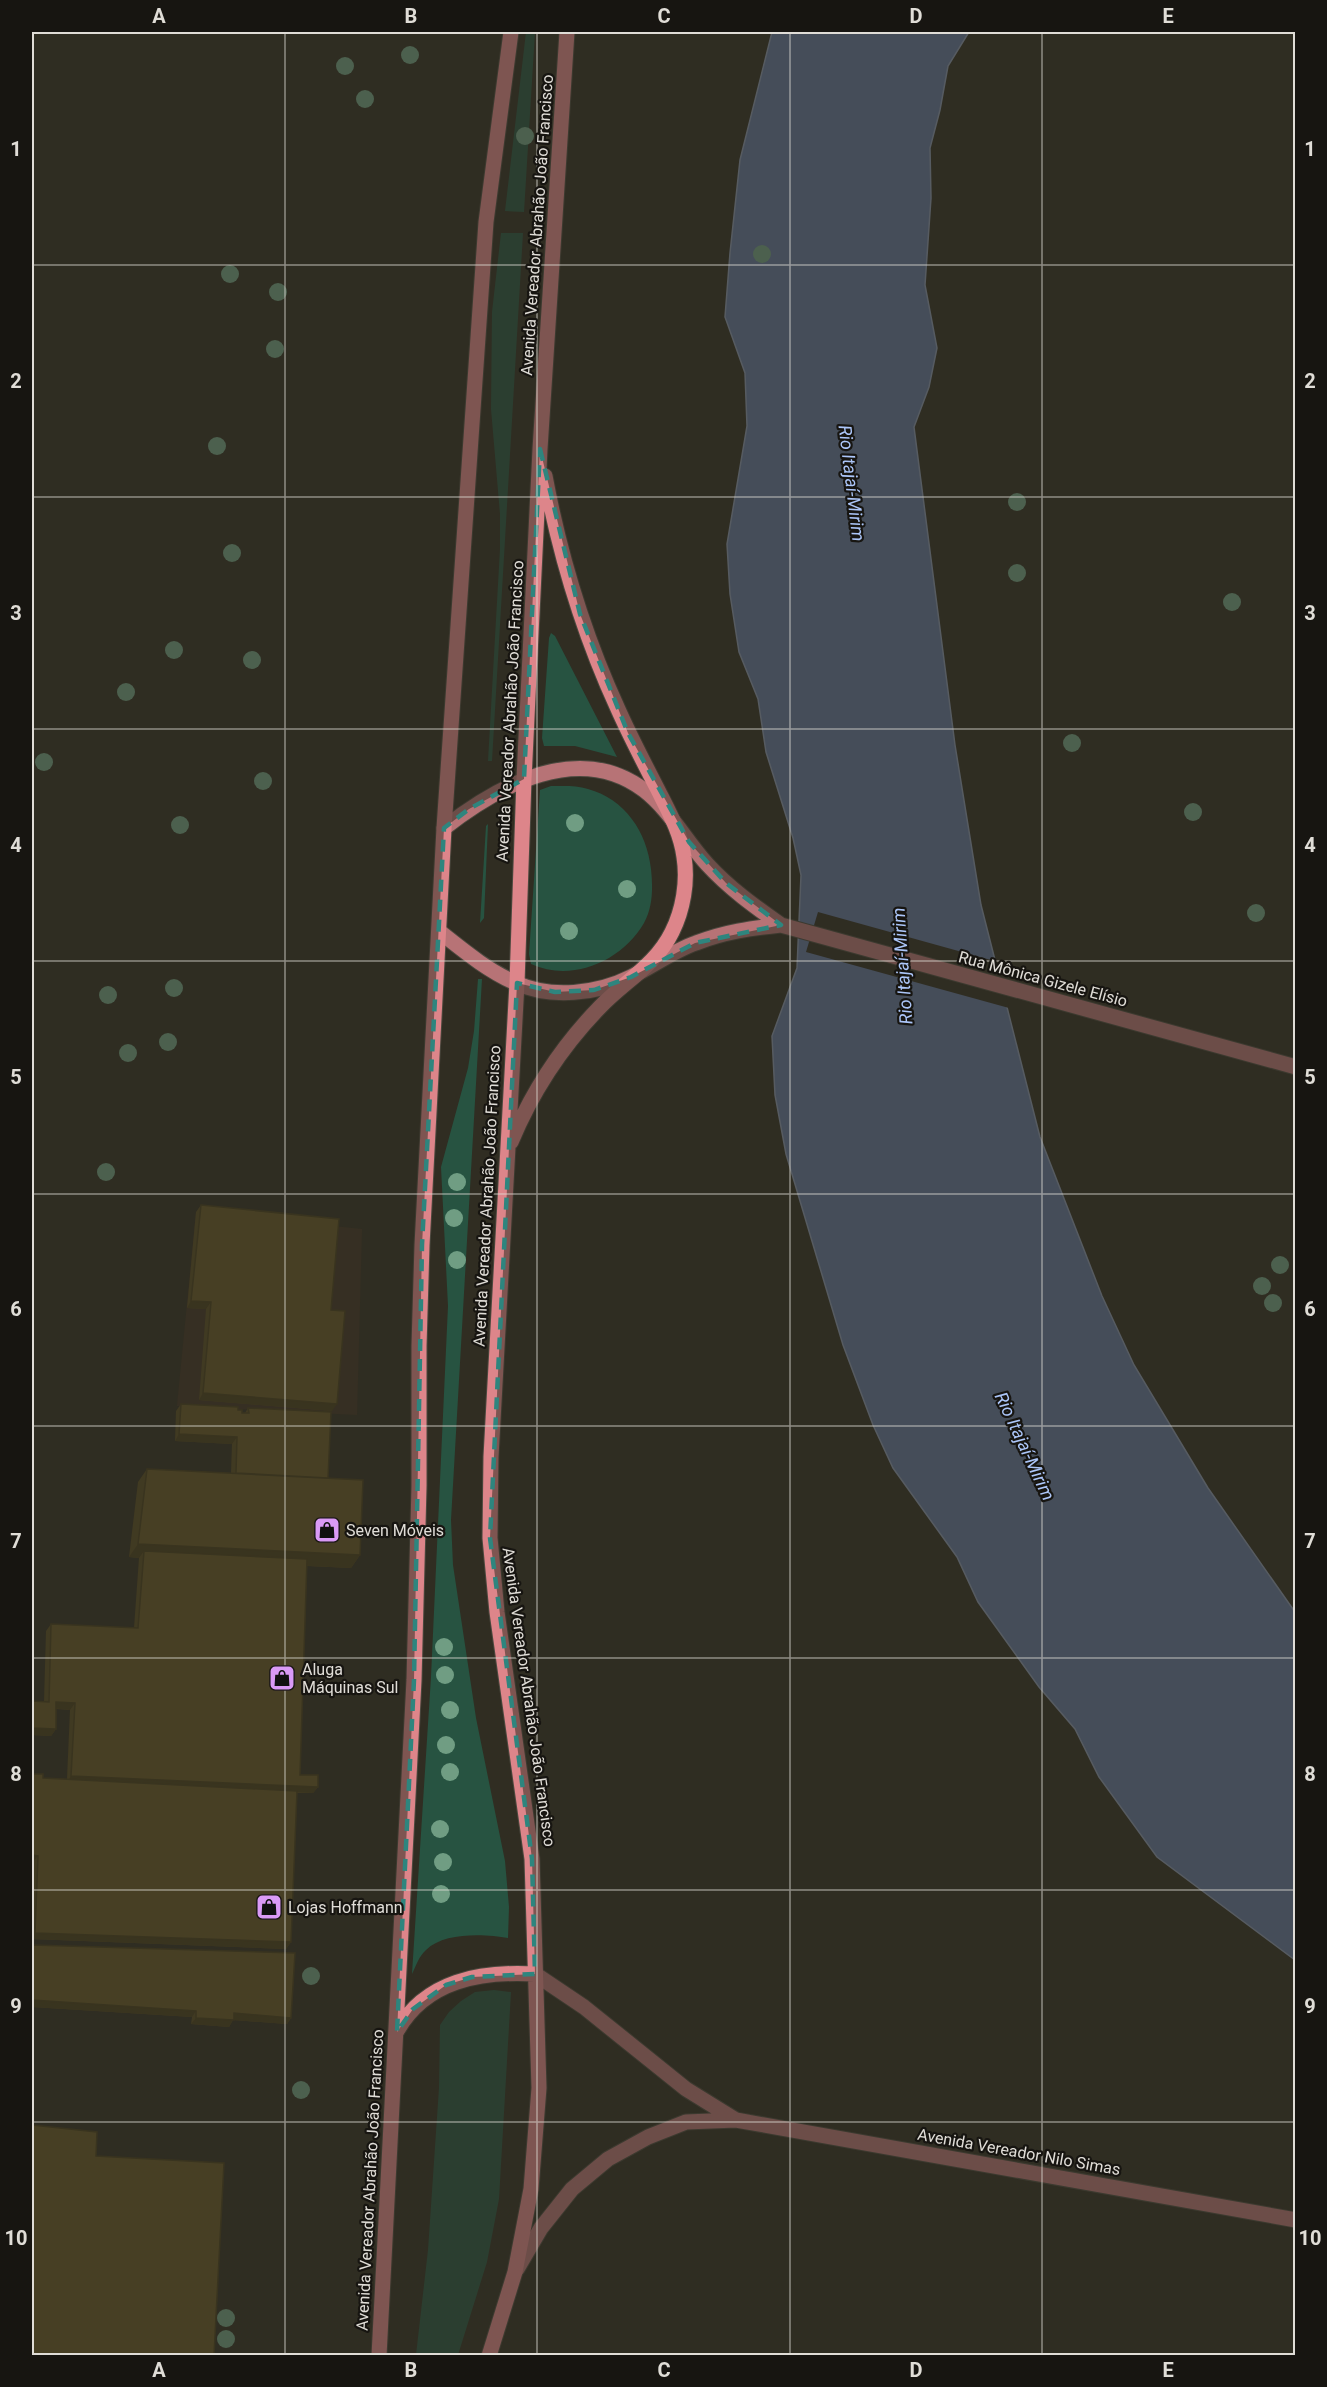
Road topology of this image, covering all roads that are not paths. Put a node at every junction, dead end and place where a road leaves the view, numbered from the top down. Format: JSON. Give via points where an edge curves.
{"nodes":[{"id":1,"x":511,"y":32,"type":"edge"},
{"id":2,"x":567,"y":32,"type":"edge"},
{"id":3,"x":540,"y":449,"type":"junction"},
{"id":4,"x":524,"y":779,"type":"junction"},
{"id":5,"x":673,"y":820,"type":"junction"},
{"id":6,"x":444,"y":828,"type":"junction"},
{"id":7,"x":781,"y":925,"type":"junction"},
{"id":8,"x":440,"y":932,"type":"junction"},
{"id":9,"x":647,"y":968,"type":"junction"},
{"id":10,"x":517,"y":984,"type":"junction"},
{"id":11,"x":1296,"y":1067,"type":"edge"},
{"id":12,"x":506,"y":1155,"type":"junction"},
{"id":13,"x":535,"y":1974,"type":"junction"},
{"id":14,"x":397,"y":2032,"type":"junction"},
{"id":15,"x":735,"y":2120,"type":"junction"},
{"id":16,"x":1296,"y":2220,"type":"edge"},
{"id":17,"x":515,"y":2272,"type":"junction"},
{"id":18,"x":379,"y":2355,"type":"edge"},
{"id":19,"x":489,"y":2355,"type":"edge"}],
"edges":[{"from":1,"to":6,"type":"main road","name":"Avenida Vereador Abrahão João Francisco","via":[[486,222]]},
{"from":2,"to":3,"type":"main road","name":"Avenida Vereador Abrahão João Francisco"},
{"from":3,"to":4,"type":"main road","name":"Avenida Vereador Abrahão João Francisco"},
{"from":3,"to":5,"type":"main road","via":[[557,532],[580,614],[611,694]]},
{"from":4,"to":5,"type":"street","name":"Rua Mônica Gizele Elísio","via":[[565,768],[606,772],[644,790]]},
{"from":4,"to":6,"type":"street","name":"Rua Mônica Gizele Elísio","via":[[468,809]]},
{"from":4,"to":10,"type":"main road","name":"Avenida Vereador Abrahão João Francisco"},
{"from":5,"to":7,"type":"street","name":"Rua Mônica Gizele Elísio","via":[[726,883]]},
{"from":5,"to":9,"type":"main road","via":[[684,857],[684,896],[672,933]]},
{"from":6,"to":8,"type":"main road","name":"Avenida Vereador Abrahão João Francisco"},
{"from":7,"to":9,"type":"street","name":"Rua Mônica Gizele Elísio","via":[[712,937]]},
{"from":7,"to":11,"type":"street","name":"Rua Mônica Gizele Elísio"},
{"from":8,"to":10,"type":"street","name":"Rua Mônica Gizele Elísio","via":[[489,969]]},
{"from":8,"to":14,"type":"main road","name":"Avenida Vereador Abrahão João Francisco","via":[[418,1346],[414,1668]]},
{"from":9,"to":10,"type":"street","name":"Rua Mônica Gizele Elísio","via":[[594,990],[555,992]]},
{"from":9,"to":12,"type":"main road","via":[[601,1006],[562,1050],[530,1101]]},
{"from":10,"to":12,"type":"main road","name":"Avenida Vereador Abrahão João Francisco"},
{"from":12,"to":13,"type":"main road","name":"Avenida Vereador Abrahão João Francisco","via":[[490,1538],[496,1612],[532,1859]]},
{"from":13,"to":14,"type":"main road","via":[[472,1977],[446,1985],[413,2009]]},
{"from":13,"to":15,"type":"street","name":"Avenida Vereador Nilo Simas","via":[[584,2007],[686,2089]]},
{"from":13,"to":17,"type":"main road","name":"Avenida Vereador Abrahão João Francisco","via":[[539,2088],[531,2189]]},
{"from":14,"to":18,"type":"main road","name":"Avenida Vereador Abrahão João Francisco"},
{"from":15,"to":16,"type":"street","name":"Avenida Vereador Nilo Simas"},
{"from":15,"to":17,"type":"street","name":"Avenida Vereador Nilo Simas","via":[[686,2122],[608,2159],[572,2189],[541,2228]]},
{"from":17,"to":19,"type":"main road","name":"Avenida Vereador Abrahão João Francisco"}]}
